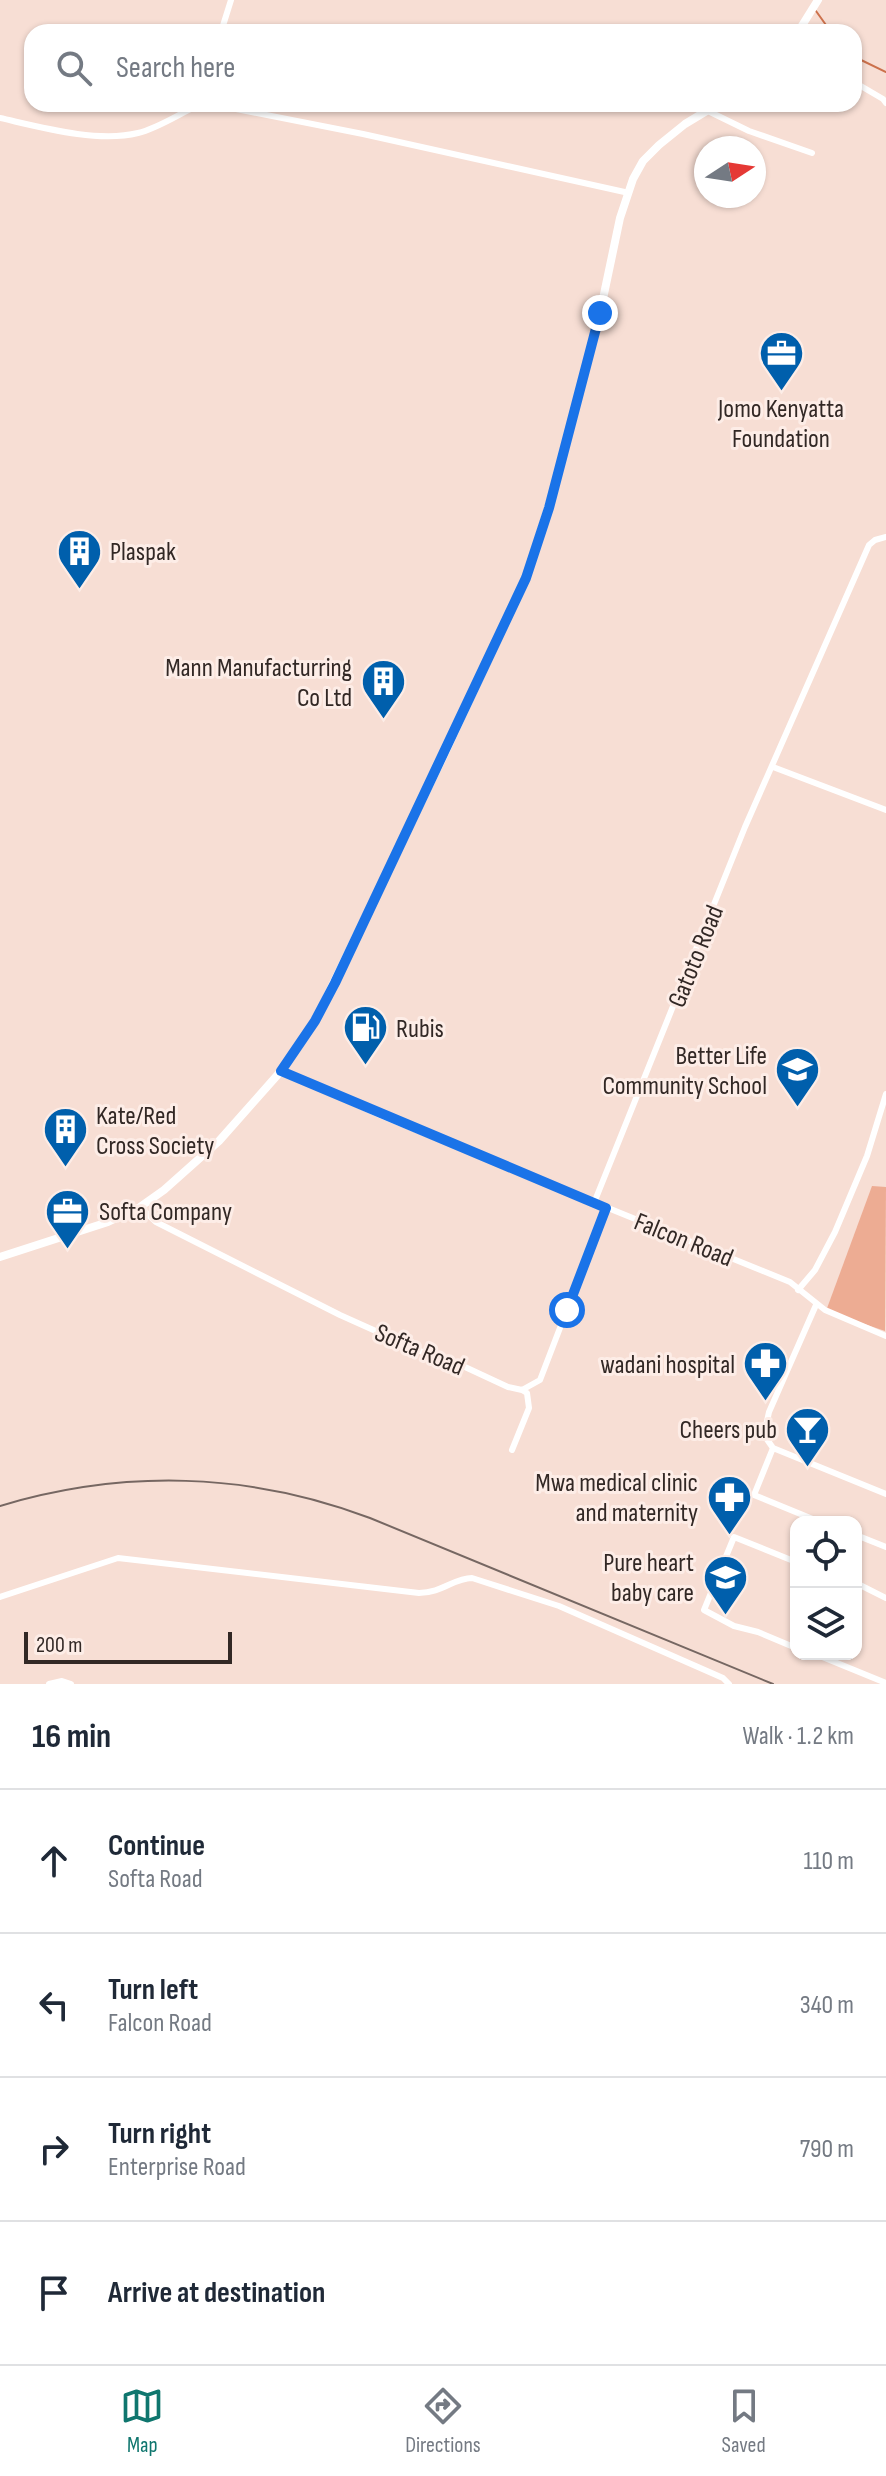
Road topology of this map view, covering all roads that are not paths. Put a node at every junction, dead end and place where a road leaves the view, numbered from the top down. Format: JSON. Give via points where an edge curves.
{"nodes":[{"id":1,"x":231,"y":0,"type":"edge"},
{"id":2,"x":818,"y":0,"type":"edge"},
{"id":3,"x":224,"y":24,"type":"edge"},
{"id":4,"x":804,"y":24,"type":"edge"},
{"id":5,"x":862,"y":86,"type":"edge"},
{"id":6,"x":885,"y":99,"type":"edge"},
{"id":7,"x":184,"y":112,"type":"edge"},
{"id":8,"x":251,"y":112,"type":"edge"},
{"id":9,"x":706,"y":112,"type":"edge"},
{"id":10,"x":710,"y":112,"type":"edge"},
{"id":11,"x":0,"y":118,"type":"edge"},
{"id":12,"x":812,"y":153,"type":"dead end"},
{"id":13,"x":629,"y":193,"type":"junction"},
{"id":14,"x":886,"y":537,"type":"edge"},
{"id":15,"x":773,"y":767,"type":"junction"},
{"id":16,"x":886,"y":810,"type":"edge"},
{"id":17,"x":281,"y":1071,"type":"junction"},
{"id":18,"x":886,"y":1094,"type":"edge"},
{"id":19,"x":594,"y":1203,"type":"junction"},
{"id":20,"x":140,"y":1207,"type":"junction"},
{"id":21,"x":606,"y":1208,"type":"junction"},
{"id":22,"x":0,"y":1257,"type":"edge"},
{"id":23,"x":798,"y":1290,"type":"junction"},
{"id":24,"x":816,"y":1305,"type":"junction"},
{"id":25,"x":886,"y":1336,"type":"edge"},
{"id":26,"x":522,"y":1390,"type":"junction"},
{"id":27,"x":773,"y":1448,"type":"junction"},
{"id":28,"x":512,"y":1450,"type":"dead end"},
{"id":29,"x":886,"y":1494,"type":"edge"},
{"id":30,"x":805,"y":1516,"type":"edge"},
{"id":31,"x":862,"y":1537,"type":"edge"},
{"id":32,"x":886,"y":1547,"type":"edge"},
{"id":33,"x":790,"y":1560,"type":"edge"},
{"id":34,"x":862,"y":1586,"type":"edge"},
{"id":35,"x":0,"y":1597,"type":"edge"},
{"id":36,"x":886,"y":1598,"type":"edge"},
{"id":37,"x":790,"y":1645,"type":"edge"},
{"id":38,"x":830,"y":1660,"type":"edge"},
{"id":39,"x":886,"y":1683,"type":"edge"},
{"id":40,"x":49,"y":1684,"type":"edge"},
{"id":41,"x":71,"y":1684,"type":"edge"},
{"id":42,"x":729,"y":1684,"type":"edge"}],
"edges":[{"from":1,"to":3,"type":"street"},
{"from":2,"to":4,"type":"main road"},
{"from":5,"to":6,"type":"street"},
{"from":7,"to":11,"type":"street","via":[[122,136]]},
{"from":8,"to":13,"type":"street"},
{"from":9,"to":13,"type":"main road","via":[[643,161]]},
{"from":10,"to":12,"type":"street"},
{"from":13,"to":17,"type":"main road","via":[[555,486],[526,578],[335,983]]},
{"from":14,"to":15,"type":"street","name":"Gatoto Road","via":[[869,545]]},
{"from":15,"to":16,"type":"street"},
{"from":15,"to":19,"type":"street","name":"Gatoto Road"},
{"from":17,"to":19,"type":"street","name":"Falcon Road"},
{"from":17,"to":20,"type":"main road","via":[[203,1157]]},
{"from":18,"to":23,"type":"street","via":[[835,1232]]},
{"from":19,"to":21,"type":"street","name":"Falcon Road"},
{"from":20,"to":22,"type":"main road"},
{"from":20,"to":26,"type":"street","name":"Softa Road","via":[[156,1222],[340,1315]]},
{"from":21,"to":23,"type":"street","name":"Falcon Road","via":[[790,1282]]},
{"from":21,"to":26,"type":"street","via":[[540,1380]]},
{"from":23,"to":24,"type":"street","name":"Falcon Road"},
{"from":24,"to":25,"type":"street","name":"Falcon Road"},
{"from":24,"to":27,"type":"street","via":[[767,1420],[764,1435]]},
{"from":26,"to":28,"type":"street","via":[[529,1408]]},
{"from":27,"to":29,"type":"street"},
{"from":27,"to":30,"type":"street","via":[[754,1495]]},
{"from":31,"to":32,"type":"street"},
{"from":33,"to":37,"type":"street","via":[[734,1537],[704,1607],[707,1614]]},
{"from":34,"to":36,"type":"street"},
{"from":35,"to":42,"type":"street","via":[[118,1558],[419,1593],[472,1578],[559,1606]]},
{"from":38,"to":39,"type":"street"},
{"from":40,"to":41,"type":"street"}]}
